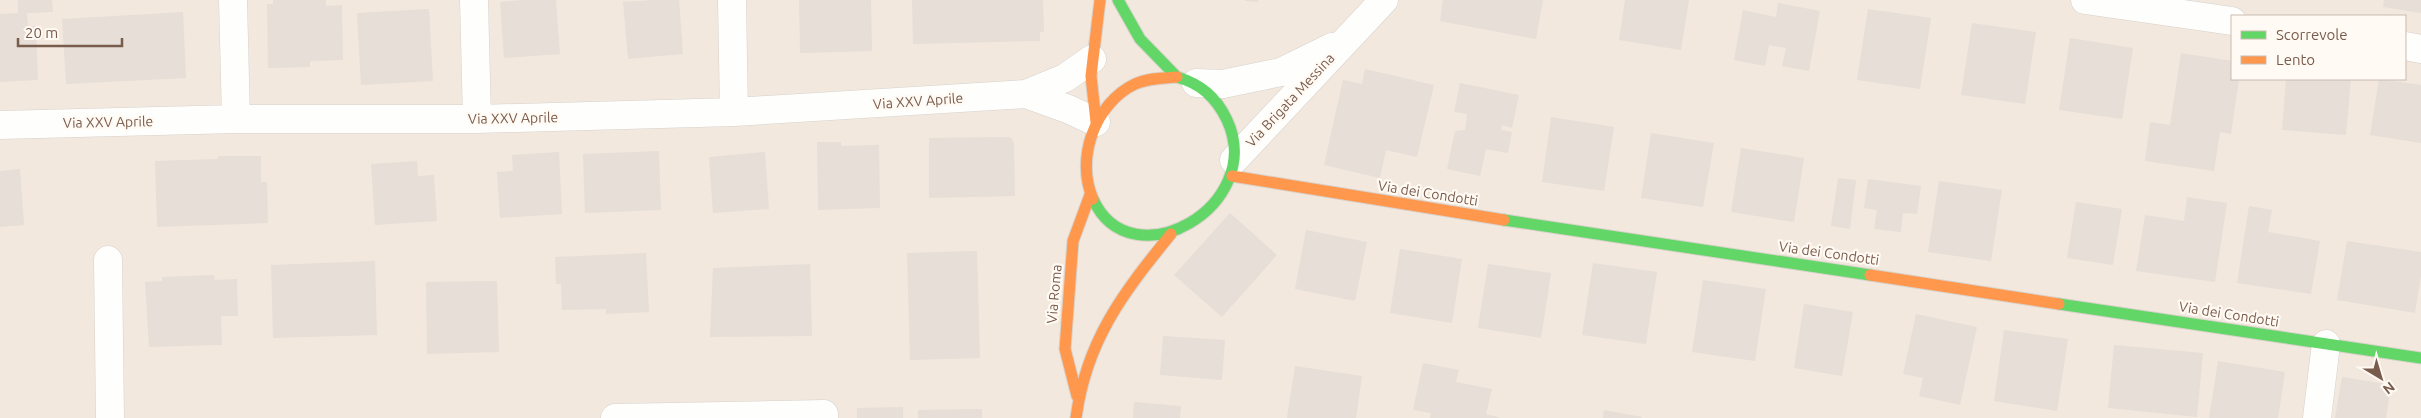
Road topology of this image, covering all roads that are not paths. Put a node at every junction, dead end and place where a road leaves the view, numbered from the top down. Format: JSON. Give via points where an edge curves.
{"nodes":[{"id":1,"x":233,"y":0,"type":"edge"},
{"id":2,"x":474,"y":0,"type":"edge"},
{"id":3,"x":732,"y":0,"type":"edge"},
{"id":4,"x":1100,"y":0,"type":"edge"},
{"id":5,"x":1118,"y":0,"type":"edge"},
{"id":6,"x":1384,"y":0,"type":"edge"},
{"id":7,"x":2085,"y":0,"type":"edge"},
{"id":8,"x":2231,"y":21,"type":"edge"},
{"id":9,"x":1346,"y":40,"type":"junction"},
{"id":10,"x":2406,"y":46,"type":"edge"},
{"id":11,"x":2421,"y":49,"type":"edge"},
{"id":12,"x":1092,"y":59,"type":"junction"},
{"id":13,"x":1187,"y":80,"type":"junction"},
{"id":14,"x":1026,"y":94,"type":"junction"},
{"id":15,"x":734,"y":112,"type":"junction"},
{"id":16,"x":236,"y":119,"type":"junction"},
{"id":17,"x":477,"y":119,"type":"junction"},
{"id":18,"x":1096,"y":122,"type":"junction"},
{"id":19,"x":0,"y":125,"type":"edge"},
{"id":20,"x":1233,"y":168,"type":"junction"},
{"id":21,"x":1090,"y":196,"type":"junction"},
{"id":22,"x":1171,"y":234,"type":"junction"},
{"id":23,"x":108,"y":260,"type":"dead end"},
{"id":24,"x":2326,"y":344,"type":"junction"},
{"id":25,"x":2421,"y":358,"type":"edge"},
{"id":26,"x":1077,"y":396,"type":"junction"},
{"id":27,"x":110,"y":418,"type":"edge"},
{"id":28,"x":615,"y":418,"type":"edge"},
{"id":29,"x":824,"y":418,"type":"edge"},
{"id":30,"x":1076,"y":418,"type":"edge"},
{"id":31,"x":2317,"y":418,"type":"edge"}],
"edges":[{"from":1,"to":16,"type":"street"},
{"from":2,"to":17,"type":"street"},
{"from":3,"to":15,"type":"street"},
{"from":4,"to":12,"type":"street"},
{"from":5,"to":13,"type":"street","via":[[1140,39]]},
{"from":6,"to":9,"type":"street","name":"Via Brigata Messina"},
{"from":7,"to":8,"type":"street"},
{"from":9,"to":13,"type":"street","name":"Via Brigata Messina","via":[[1281,72],[1223,84]]},
{"from":9,"to":20,"type":"street","name":"Via Brigata Messina"},
{"from":10,"to":11,"type":"street"},
{"from":12,"to":14,"type":"street","name":"Via XXV Aprile","via":[[1065,78]]},
{"from":12,"to":18,"type":"street","via":[[1090,97]]},
{"from":13,"to":18,"type":"street","via":[[1153,78],[1130,87],[1111,101]]},
{"from":13,"to":20,"type":"street","via":[[1214,99],[1228,119],[1234,140]]},
{"from":14,"to":15,"type":"street","name":"Via XXV Aprile"},
{"from":14,"to":18,"type":"street","name":"Via XXV Aprile"},
{"from":15,"to":17,"type":"street","name":"Via XXV Aprile"},
{"from":16,"to":17,"type":"street","name":"Via XXV Aprile"},
{"from":16,"to":19,"type":"street","name":"Via XXV Aprile"},
{"from":18,"to":21,"type":"street","via":[[1087,151],[1086,174]]},
{"from":20,"to":22,"type":"street","via":[[1210,208]]},
{"from":20,"to":24,"type":"street","name":"Via dei Condotti","via":[[1462,214]]},
{"from":21,"to":22,"type":"street","via":[[1103,217],[1123,232],[1148,237]]},
{"from":21,"to":26,"type":"street","name":"Via Roma","via":[[1074,241],[1065,349]]},
{"from":22,"to":26,"type":"street","name":"Via Roma","via":[[1120,299],[1092,353]]},
{"from":23,"to":27,"type":"street"},
{"from":24,"to":25,"type":"street","name":"Via dei Condotti"},
{"from":24,"to":31,"type":"street"},
{"from":26,"to":30,"type":"street","name":"Via Roma"},
{"from":28,"to":29,"type":"street","via":[[824,414]]}]}
